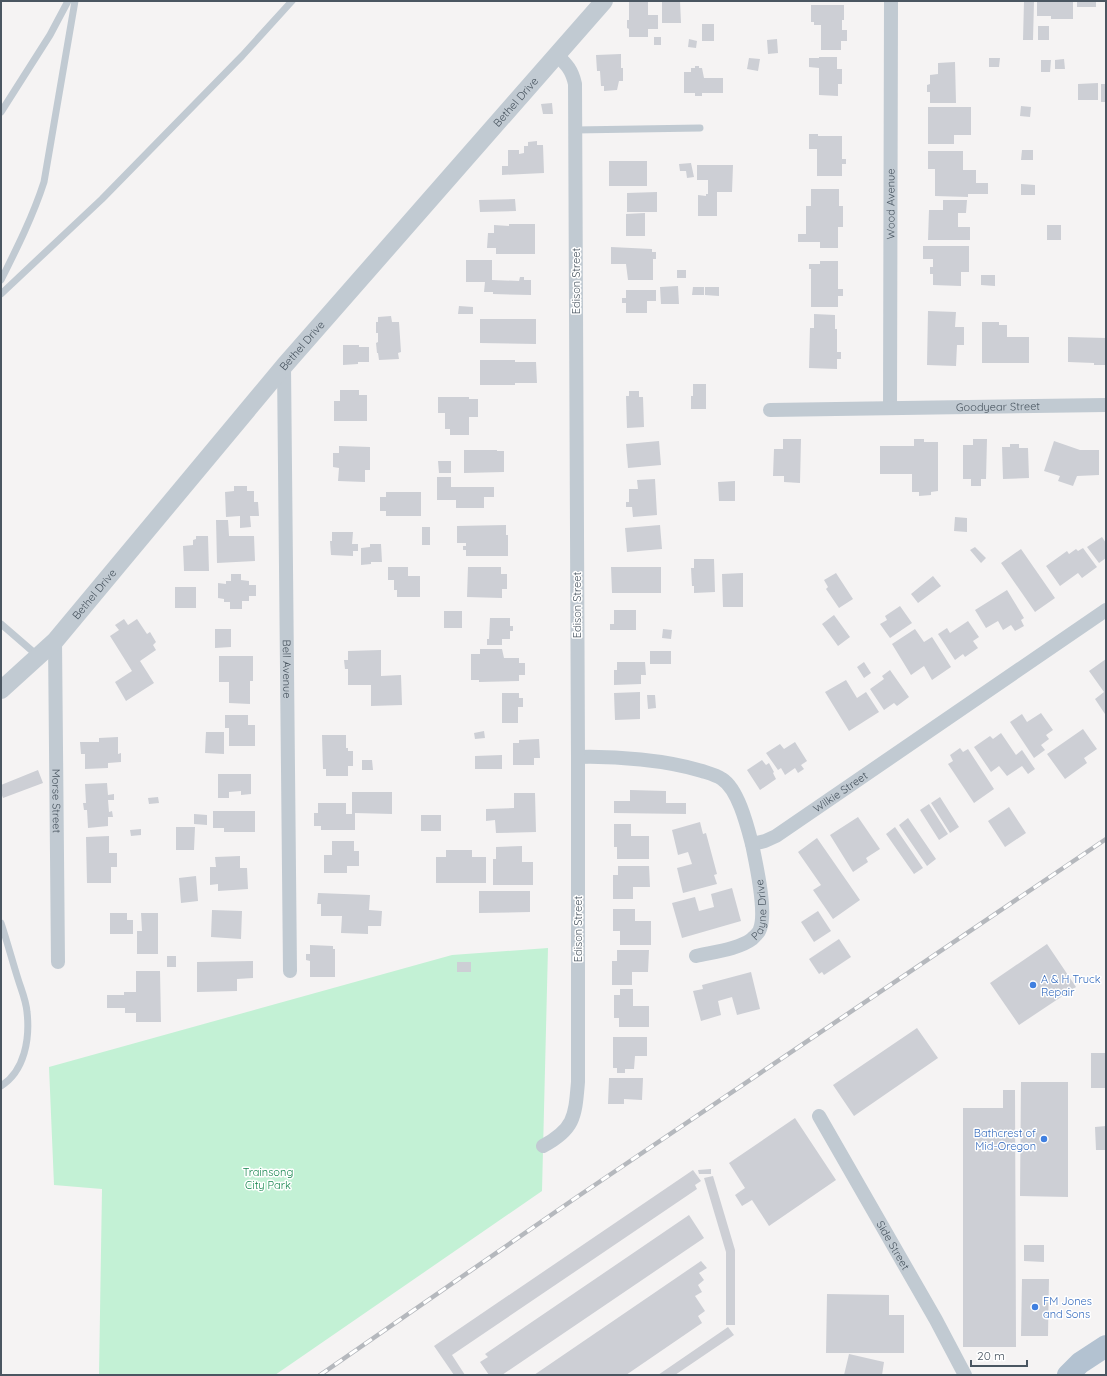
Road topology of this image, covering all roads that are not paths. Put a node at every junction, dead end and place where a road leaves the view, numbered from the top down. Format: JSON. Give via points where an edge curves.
{"nodes":[{"id":1,"x":68,"y":1,"type":"edge"},
{"id":2,"x":75,"y":1,"type":"edge"},
{"id":3,"x":292,"y":1,"type":"edge"},
{"id":4,"x":604,"y":1,"type":"edge"},
{"id":5,"x":891,"y":1,"type":"edge"},
{"id":6,"x":557,"y":55,"type":"junction"},
{"id":7,"x":1,"y":112,"type":"edge"},
{"id":8,"x":700,"y":128,"type":"dead end"},
{"id":9,"x":575,"y":130,"type":"junction"},
{"id":10,"x":1,"y":280,"type":"edge"},
{"id":11,"x":1,"y":294,"type":"edge"},
{"id":12,"x":284,"y":366,"type":"junction"},
{"id":13,"x":1106,"y":404,"type":"edge"},
{"id":14,"x":890,"y":408,"type":"junction"},
{"id":15,"x":770,"y":410,"type":"dead end"},
{"id":16,"x":1106,"y":610,"type":"edge"},
{"id":17,"x":1,"y":624,"type":"edge"},
{"id":18,"x":55,"y":641,"type":"junction"},
{"id":19,"x":38,"y":656,"type":"junction"},
{"id":20,"x":1,"y":690,"type":"edge"},
{"id":21,"x":578,"y":757,"type":"junction"},
{"id":22,"x":752,"y":844,"type":"junction"},
{"id":23,"x":1,"y":923,"type":"edge"},
{"id":24,"x":696,"y":956,"type":"dead end"},
{"id":25,"x":58,"y":962,"type":"dead end"},
{"id":26,"x":290,"y":971,"type":"dead end"},
{"id":27,"x":1,"y":1086,"type":"edge"},
{"id":28,"x":819,"y":1116,"type":"dead end"},
{"id":29,"x":543,"y":1146,"type":"dead end"},
{"id":30,"x":1106,"y":1346,"type":"edge"},
{"id":31,"x":965,"y":1375,"type":"edge"},
{"id":32,"x":1068,"y":1375,"type":"edge"}],
"edges":[{"from":1,"to":7,"type":"lane","via":[[50,35]]},
{"from":2,"to":10,"type":"lane","via":[[44,182]]},
{"from":3,"to":11,"type":"lane","via":[[242,56],[102,199]]},
{"from":4,"to":6,"type":"street","name":"Bethel Drive"},
{"from":5,"to":14,"type":"street","name":"Wood Avenue"},
{"from":6,"to":9,"type":"street","name":"Edison Street","via":[[568,66],[575,84]]},
{"from":6,"to":12,"type":"street","name":"Bethel Drive"},
{"from":8,"to":9,"type":"lane"},
{"from":9,"to":21,"type":"street","name":"Edison Street"},
{"from":12,"to":18,"type":"street","name":"Bethel Drive"},
{"from":12,"to":26,"type":"street","name":"Bell Avenue"},
{"from":13,"to":14,"type":"street","name":"Goodyear Street"},
{"from":14,"to":15,"type":"street","name":"Goodyear Street"},
{"from":16,"to":22,"type":"street","name":"Wilkie Street","via":[[776,836]]},
{"from":17,"to":19,"type":"lane"},
{"from":18,"to":19,"type":"street","name":"Bethel Drive"},
{"from":18,"to":25,"type":"street","name":"Morse Street"},
{"from":19,"to":20,"type":"street","name":"Bethel Drive"},
{"from":21,"to":22,"type":"street","via":[[601,756],[670,764],[693,768],[722,779],[740,803]]},
{"from":21,"to":29,"type":"street","name":"Edison Street","via":[[576,1105],[572,1120],[565,1131]]},
{"from":22,"to":24,"type":"street","name":"Payne Drive","via":[[760,884],[760,930],[751,940],[738,946]]},
{"from":23,"to":27,"type":"lane","via":[[24,998],[27,1030],[24,1053],[18,1070]]},
{"from":28,"to":31,"type":"street","name":"Side Street"},
{"from":30,"to":32,"type":"main road","via":[[1080,1363]]}]}
